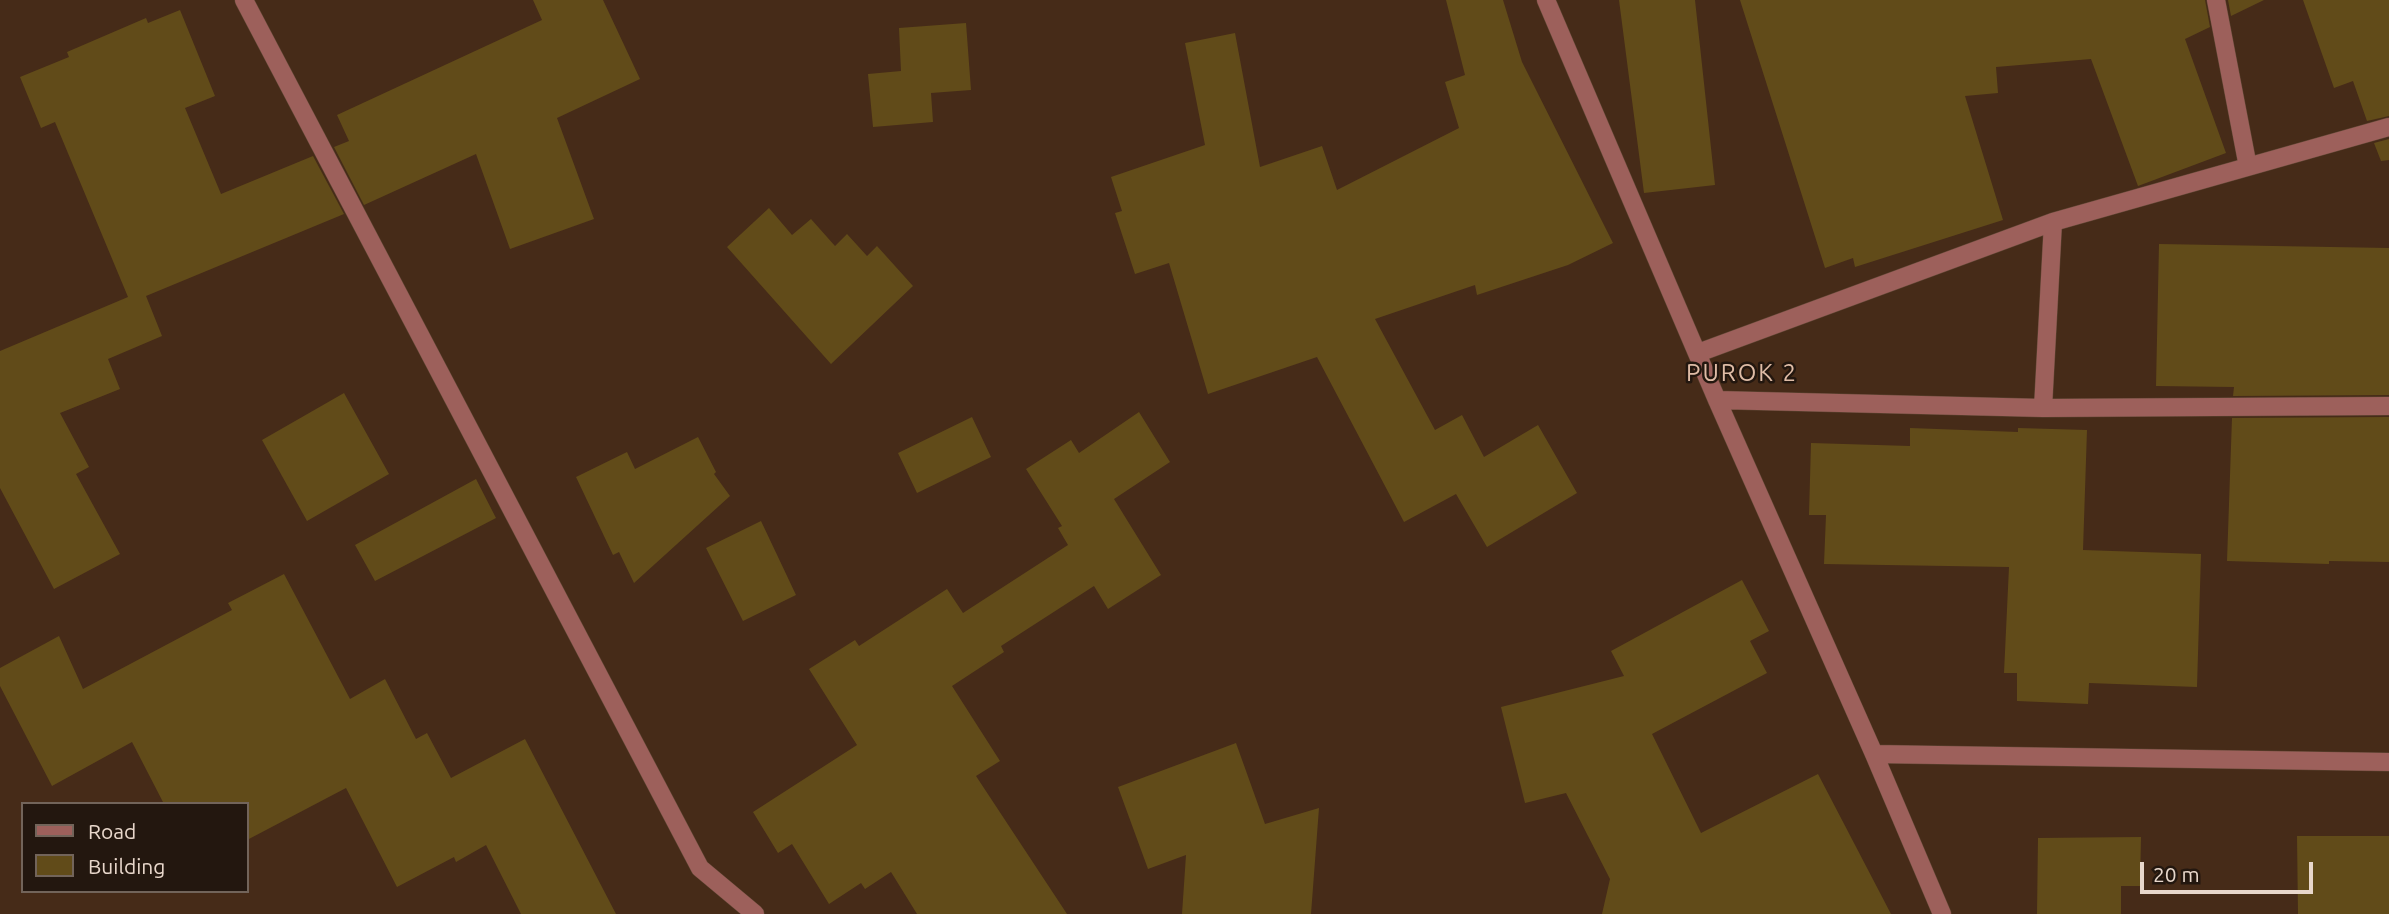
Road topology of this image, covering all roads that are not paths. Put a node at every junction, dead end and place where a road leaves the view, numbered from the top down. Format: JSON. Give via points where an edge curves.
{"nodes":[{"id":1,"x":244,"y":0,"type":"edge"},
{"id":2,"x":1546,"y":0,"type":"edge"},
{"id":3,"x":2216,"y":0,"type":"edge"},
{"id":4,"x":2389,"y":127,"type":"edge"},
{"id":5,"x":2248,"y":167,"type":"junction"},
{"id":6,"x":2053,"y":222,"type":"junction"},
{"id":7,"x":1698,"y":353,"type":"junction"},
{"id":8,"x":1717,"y":400,"type":"junction"},
{"id":9,"x":2389,"y":406,"type":"edge"},
{"id":10,"x":2043,"y":408,"type":"junction"},
{"id":11,"x":1874,"y":754,"type":"junction"},
{"id":12,"x":2389,"y":762,"type":"edge"},
{"id":13,"x":755,"y":914,"type":"edge"},
{"id":14,"x":1942,"y":914,"type":"edge"}],
"edges":[{"from":1,"to":13,"type":"street","via":[[700,868]]},
{"from":2,"to":7,"type":"street"},
{"from":3,"to":5,"type":"street"},
{"from":4,"to":5,"type":"street"},
{"from":5,"to":6,"type":"street"},
{"from":6,"to":7,"type":"street"},
{"from":6,"to":10,"type":"street"},
{"from":7,"to":8,"type":"street"},
{"from":8,"to":10,"type":"street"},
{"from":8,"to":11,"type":"street"},
{"from":9,"to":10,"type":"street"},
{"from":11,"to":12,"type":"street"},
{"from":11,"to":14,"type":"street"}]}
